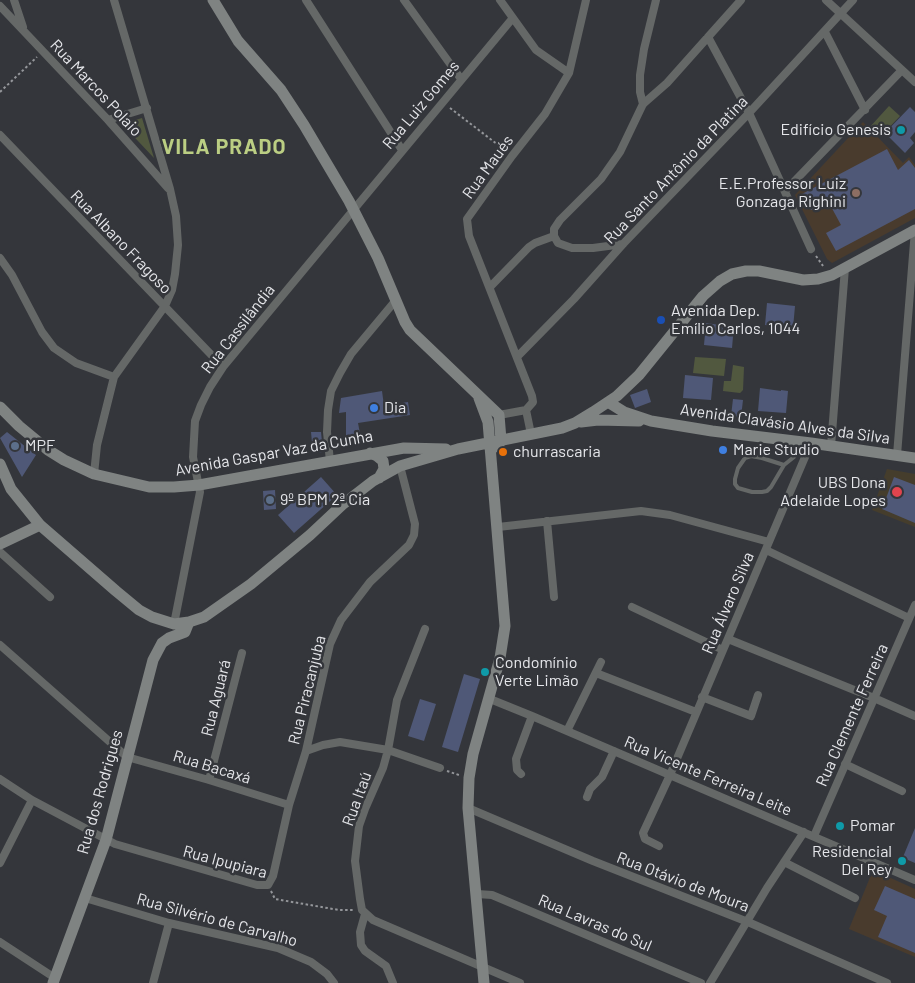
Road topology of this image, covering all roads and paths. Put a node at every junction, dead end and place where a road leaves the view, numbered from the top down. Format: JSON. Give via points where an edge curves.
{"nodes":[{"id":1,"x":14,"y":0,"type":"edge"},
{"id":2,"x":114,"y":0,"type":"edge"},
{"id":3,"x":213,"y":0,"type":"edge"},
{"id":4,"x":306,"y":0,"type":"edge"},
{"id":5,"x":404,"y":0,"type":"edge"},
{"id":6,"x":500,"y":0,"type":"edge"},
{"id":7,"x":586,"y":0,"type":"edge"},
{"id":8,"x":656,"y":0,"type":"edge"},
{"id":9,"x":741,"y":0,"type":"edge"},
{"id":10,"x":826,"y":0,"type":"edge"},
{"id":11,"x":853,"y":0,"type":"edge"},
{"id":12,"x":0,"y":6,"type":"edge"},
{"id":13,"x":840,"y":14,"type":"junction"},
{"id":14,"x":512,"y":19,"type":"junction"},
{"id":15,"x":24,"y":30,"type":"junction"},
{"id":16,"x":825,"y":32,"type":"junction"},
{"id":17,"x":708,"y":37,"type":"junction"},
{"id":18,"x":43,"y":53,"type":"junction"},
{"id":19,"x":902,"y":70,"type":"junction"},
{"id":20,"x":569,"y":73,"type":"junction"},
{"id":21,"x":461,"y":79,"type":"junction"},
{"id":22,"x":915,"y":82,"type":"edge"},
{"id":23,"x":0,"y":92,"type":"edge"},
{"id":24,"x":442,"y":102,"type":"junction"},
{"id":25,"x":643,"y":104,"type":"junction"},
{"id":26,"x":147,"y":108,"type":"junction"},
{"id":27,"x":865,"y":110,"type":"junction"},
{"id":28,"x":749,"y":113,"type":"junction"},
{"id":29,"x":108,"y":120,"type":"junction"},
{"id":30,"x":0,"y":135,"type":"edge"},
{"id":31,"x":402,"y":150,"type":"junction"},
{"id":32,"x":512,"y":156,"type":"junction"},
{"id":33,"x":170,"y":189,"type":"junction"},
{"id":34,"x":786,"y":190,"type":"junction"},
{"id":35,"x":352,"y":210,"type":"junction"},
{"id":36,"x":915,"y":230,"type":"edge"},
{"id":37,"x":554,"y":236,"type":"junction"},
{"id":38,"x":623,"y":244,"type":"junction"},
{"id":39,"x":811,"y":249,"type":"joint"},
{"id":40,"x":0,"y":258,"type":"edge"},
{"id":41,"x":845,"y":268,"type":"junction"},
{"id":42,"x":832,"y":275,"type":"junction"},
{"id":43,"x":490,"y":287,"type":"junction"},
{"id":44,"x":396,"y":300,"type":"junction"},
{"id":45,"x":165,"y":306,"type":"junction"},
{"id":46,"x":517,"y":357,"type":"junction"},
{"id":47,"x":223,"y":367,"type":"junction"},
{"id":48,"x":114,"y":377,"type":"junction"},
{"id":49,"x":479,"y":398,"type":"junction"},
{"id":50,"x":608,"y":402,"type":"junction"},
{"id":51,"x":0,"y":407,"type":"edge"},
{"id":52,"x":526,"y":410,"type":"junction"},
{"id":53,"x":499,"y":416,"type":"junction"},
{"id":54,"x":651,"y":421,"type":"junction"},
{"id":55,"x":575,"y":423,"type":"junction"},
{"id":56,"x":530,"y":434,"type":"junction"},
{"id":57,"x":496,"y":441,"type":"junction"},
{"id":58,"x":806,"y":442,"type":"junction"},
{"id":59,"x":831,"y":446,"type":"junction"},
{"id":60,"x":458,"y":449,"type":"junction"},
{"id":61,"x":370,"y":453,"type":"junction"},
{"id":62,"x":897,"y":456,"type":"junction"},
{"id":63,"x":915,"y":458,"type":"edge"},
{"id":64,"x":330,"y":461,"type":"junction"},
{"id":65,"x":0,"y":464,"type":"edge"},
{"id":66,"x":784,"y":465,"type":"junction"},
{"id":67,"x":400,"y":466,"type":"junction"},
{"id":68,"x":94,"y":474,"type":"junction"},
{"id":69,"x":379,"y":478,"type":"junction"},
{"id":70,"x":199,"y":485,"type":"junction"},
{"id":71,"x":547,"y":521,"type":"junction"},
{"id":72,"x":40,"y":525,"type":"junction"},
{"id":73,"x":498,"y":526,"type":"junction"},
{"id":74,"x":769,"y":542,"type":"junction"},
{"id":75,"x":0,"y":544,"type":"edge"},
{"id":76,"x":766,"y":550,"type":"junction"},
{"id":77,"x":0,"y":552,"type":"edge"},
{"id":78,"x":50,"y":598,"type":"dead end"},
{"id":79,"x":554,"y":598,"type":"dead end"},
{"id":80,"x":915,"y":605,"type":"edge"},
{"id":81,"x":632,"y":607,"type":"dead end"},
{"id":82,"x":909,"y":618,"type":"junction"},
{"id":83,"x":189,"y":622,"type":"junction"},
{"id":84,"x":174,"y":624,"type":"junction"},
{"id":85,"x":425,"y":629,"type":"dead end"},
{"id":86,"x":728,"y":638,"type":"junction"},
{"id":87,"x":0,"y":645,"type":"edge"},
{"id":88,"x":723,"y":650,"type":"junction"},
{"id":89,"x":242,"y":653,"type":"dead end"},
{"id":90,"x":601,"y":662,"type":"dead end"},
{"id":91,"x":596,"y":672,"type":"junction"},
{"id":92,"x":758,"y":695,"type":"dead end"},
{"id":93,"x":702,"y":697,"type":"junction"},
{"id":94,"x":874,"y":698,"type":"junction"},
{"id":95,"x":490,"y":699,"type":"junction"},
{"id":96,"x":696,"y":712,"type":"junction"},
{"id":97,"x":532,"y":716,"type":"junction"},
{"id":98,"x":915,"y":716,"type":"edge"},
{"id":99,"x":568,"y":731,"type":"junction"},
{"id":100,"x":388,"y":750,"type":"junction"},
{"id":101,"x":306,"y":751,"type":"junction"},
{"id":102,"x":614,"y":751,"type":"junction"},
{"id":103,"x":127,"y":757,"type":"junction"},
{"id":104,"x":845,"y":764,"type":"junction"},
{"id":105,"x":440,"y":768,"type":"joint"},
{"id":106,"x":521,"y":774,"type":"dead end"},
{"id":107,"x":670,"y":774,"type":"junction"},
{"id":108,"x":469,"y":778,"type":"junction"},
{"id":109,"x":0,"y":779,"type":"edge"},
{"id":110,"x":209,"y":780,"type":"junction"},
{"id":111,"x":902,"y":791,"type":"dead end"},
{"id":112,"x":587,"y":798,"type":"dead end"},
{"id":113,"x":32,"y":800,"type":"junction"},
{"id":114,"x":289,"y":805,"type":"junction"},
{"id":115,"x":468,"y":808,"type":"junction"},
{"id":116,"x":804,"y":832,"type":"junction"},
{"id":117,"x":814,"y":836,"type":"junction"},
{"id":118,"x":106,"y":840,"type":"junction"},
{"id":119,"x":659,"y":846,"type":"dead end"},
{"id":120,"x":784,"y":862,"type":"junction"},
{"id":121,"x":0,"y":863,"type":"edge"},
{"id":122,"x":915,"y":880,"type":"edge"},
{"id":123,"x":268,"y":885,"type":"junction"},
{"id":124,"x":477,"y":894,"type":"junction"},
{"id":125,"x":85,"y":898,"type":"junction"},
{"id":126,"x":855,"y":898,"type":"dead end"},
{"id":127,"x":364,"y":912,"type":"junction"},
{"id":128,"x":748,"y":922,"type":"junction"},
{"id":129,"x":170,"y":923,"type":"junction"},
{"id":130,"x":0,"y":942,"type":"edge"},
{"id":131,"x":483,"y":967,"type":"junction"},
{"id":132,"x":54,"y":980,"type":"edge"},
{"id":133,"x":153,"y":983,"type":"edge"},
{"id":134,"x":334,"y":983,"type":"edge"},
{"id":135,"x":394,"y":983,"type":"edge"},
{"id":136,"x":484,"y":983,"type":"edge"},
{"id":137,"x":520,"y":983,"type":"edge"},
{"id":138,"x":701,"y":983,"type":"edge"},
{"id":139,"x":710,"y":983,"type":"edge"},
{"id":140,"x":887,"y":983,"type":"edge"}],
"edges":[{"from":1,"to":15,"type":"street"},
{"from":2,"to":26,"type":"street"},
{"from":3,"to":35,"type":"street","via":[[238,41],[281,90]]},
{"from":4,"to":31,"type":"street"},
{"from":5,"to":21,"type":"street"},
{"from":6,"to":14,"type":"street"},
{"from":7,"to":20,"type":"street","name":"Rua Maués"},
{"from":8,"to":25,"type":"street","via":[[640,75]]},
{"from":9,"to":17,"type":"street"},
{"from":10,"to":13,"type":"street"},
{"from":11,"to":13,"type":"street","name":"Rua Santo Antônio da Platina"},
{"from":12,"to":15,"type":"street","name":"Rua Marcos Polaio"},
{"from":13,"to":16,"type":"street","name":"Rua Santo Antônio da Platina"},
{"from":13,"to":19,"type":"street"},
{"from":14,"to":20,"type":"street","via":[[536,50]]},
{"from":14,"to":21,"type":"street","name":"Rua Luiz Gomes"},
{"from":15,"to":18,"type":"street","name":"Rua Marcos Polaio"},
{"from":16,"to":27,"type":"street"},
{"from":16,"to":28,"type":"street","name":"Rua Santo Antônio da Platina"},
{"from":17,"to":25,"type":"street","via":[[667,83]]},
{"from":17,"to":28,"type":"street"},
{"from":18,"to":23,"type":"path"},
{"from":18,"to":29,"type":"street","name":"Rua Marcos Polaio"},
{"from":19,"to":22,"type":"street"},
{"from":19,"to":27,"type":"street"},
{"from":20,"to":32,"type":"street","name":"Rua Maués","via":[[544,114]]},
{"from":21,"to":24,"type":"street","name":"Rua Luiz Gomes"},
{"from":24,"to":31,"type":"street","name":"Rua Luiz Gomes"},
{"from":24,"to":32,"type":"path"},
{"from":25,"to":37,"type":"street","via":[[620,152],[601,180],[560,220]]},
{"from":26,"to":29,"type":"street"},
{"from":26,"to":33,"type":"street"},
{"from":27,"to":34,"type":"street"},
{"from":28,"to":34,"type":"street"},
{"from":28,"to":38,"type":"street","name":"Rua Santo Antônio da Platina"},
{"from":29,"to":33,"type":"street","name":"Rua Marcos Polaio"},
{"from":30,"to":45,"type":"street","name":"Rua Albano Fragoso"},
{"from":31,"to":35,"type":"street","name":"Rua Luiz Gomes"},
{"from":32,"to":43,"type":"street","name":"Rua Maués","via":[[467,220],[469,236]]},
{"from":33,"to":45,"type":"street","via":[[178,245],[172,290]]},
{"from":34,"to":39,"type":"street"},
{"from":35,"to":44,"type":"street"},
{"from":35,"to":47,"type":"street","name":"Rua Cassilândia"},
{"from":36,"to":41,"type":"street"},
{"from":36,"to":62,"type":"street"},
{"from":37,"to":38,"type":"street","via":[[558,243],[572,248]]},
{"from":37,"to":43,"type":"street","via":[[529,247]]},
{"from":38,"to":46,"type":"street","name":"Rua Santo Antônio da Platina"},
{"from":39,"to":42,"type":"path"},
{"from":40,"to":48,"type":"street","via":[[54,348],[76,363]]},
{"from":41,"to":42,"type":"street"},
{"from":41,"to":59,"type":"street"},
{"from":42,"to":50,"type":"street","via":[[803,280],[759,271],[732,274],[703,296],[639,375]]},
{"from":43,"to":46,"type":"street","name":"Rua Maués"},
{"from":44,"to":49,"type":"street","via":[[410,330]]},
{"from":44,"to":64,"type":"street","via":[[351,354],[331,391],[326,432]]},
{"from":45,"to":47,"type":"street","name":"Rua Albano Fragoso"},
{"from":45,"to":48,"type":"street"},
{"from":46,"to":52,"type":"street","name":"Rua Maués","via":[[532,396],[533,402]]},
{"from":47,"to":70,"type":"street","name":"Rua Cassilândia","via":[[195,421],[193,457]]},
{"from":48,"to":68,"type":"street","via":[[97,445]]},
{"from":49,"to":53,"type":"street"},
{"from":49,"to":57,"type":"street"},
{"from":50,"to":54,"type":"street","name":"Avenida Clavásio Alves da Silva","via":[[624,412]]},
{"from":50,"to":55,"type":"street"},
{"from":51,"to":68,"type":"street","name":"Avenida Gaspar Vaz da Cunha","via":[[48,450]]},
{"from":52,"to":53,"type":"street"},
{"from":52,"to":56,"type":"street","name":"Rua Maués"},
{"from":53,"to":57,"type":"street"},
{"from":54,"to":55,"type":"street","name":"Avenida Clavásio Alves da Silva"},
{"from":54,"to":58,"type":"street","name":"Avenida Clavásio Alves da Silva"},
{"from":55,"to":56,"type":"street"},
{"from":56,"to":57,"type":"street"},
{"from":57,"to":60,"type":"street"},
{"from":57,"to":73,"type":"street","via":[[492,462]]},
{"from":58,"to":59,"type":"street","name":"Avenida Clavásio Alves da Silva"},
{"from":58,"to":66,"type":"lane"},
{"from":58,"to":74,"type":"street","name":"Rua Álvaro Silva"},
{"from":59,"to":62,"type":"street","name":"Avenida Clavásio Alves da Silva"},
{"from":60,"to":61,"type":"street","name":"Avenida Gaspar Vaz da Cunha","via":[[404,448]]},
{"from":60,"to":67,"type":"street"},
{"from":61,"to":64,"type":"street","name":"Avenida Gaspar Vaz da Cunha"},
{"from":61,"to":69,"type":"street","via":[[383,461],[384,469]]},
{"from":62,"to":63,"type":"street","name":"Avenida Clavásio Alves da Silva"},
{"from":64,"to":70,"type":"street","name":"Avenida Gaspar Vaz da Cunha"},
{"from":65,"to":72,"type":"street","via":[[11,489]]},
{"from":66,"to":66,"type":"lane","via":[[751,456],[738,468],[735,484],[738,488],[762,492],[771,487]]},
{"from":67,"to":69,"type":"street"},
{"from":67,"to":101,"type":"street","name":"Rua Piracanjuba","via":[[415,524],[414,535],[409,545],[370,582],[341,620],[330,644]]},
{"from":68,"to":70,"type":"street","name":"Avenida Gaspar Vaz da Cunha","via":[[149,487]]},
{"from":69,"to":83,"type":"street","via":[[342,505],[251,584],[204,617]]},
{"from":70,"to":84,"type":"street","name":"Rua Cassilândia","via":[[199,500]]},
{"from":71,"to":73,"type":"street"},
{"from":71,"to":74,"type":"street","via":[[641,511],[670,515]]},
{"from":71,"to":79,"type":"street"},
{"from":72,"to":75,"type":"street"},
{"from":72,"to":84,"type":"street","via":[[139,610]]},
{"from":73,"to":95,"type":"street","via":[[505,626]]},
{"from":74,"to":76,"type":"street","name":"Rua Álvaro Silva"},
{"from":76,"to":82,"type":"street"},
{"from":76,"to":86,"type":"street","name":"Rua Álvaro Silva"},
{"from":77,"to":78,"type":"street"},
{"from":80,"to":82,"type":"street","name":"Rua Clemente Ferreira"},
{"from":81,"to":88,"type":"street"},
{"from":82,"to":94,"type":"street","name":"Rua Clemente Ferreira"},
{"from":83,"to":84,"type":"street"},
{"from":83,"to":103,"type":"street","name":"Rua dos Rodrigues","via":[[185,632],[169,638],[157,651]]},
{"from":85,"to":100,"type":"street","name":"Rua Itaú","via":[[398,700]]},
{"from":86,"to":88,"type":"street","name":"Rua Álvaro Silva"},
{"from":86,"to":94,"type":"street"},
{"from":87,"to":103,"type":"street"},
{"from":88,"to":93,"type":"street","name":"Rua Álvaro Silva"},
{"from":89,"to":110,"type":"street","name":"Rua Aguará"},
{"from":90,"to":91,"type":"street"},
{"from":91,"to":96,"type":"street"},
{"from":91,"to":99,"type":"street"},
{"from":92,"to":93,"type":"street","via":[[750,716]]},
{"from":93,"to":96,"type":"street","name":"Rua Álvaro Silva"},
{"from":94,"to":98,"type":"street"},
{"from":94,"to":104,"type":"street","name":"Rua Clemente Ferreira"},
{"from":95,"to":97,"type":"street","name":"Rua Vicente Ferreira Leite"},
{"from":95,"to":108,"type":"street"},
{"from":96,"to":107,"type":"street","name":"Rua Álvaro Silva"},
{"from":97,"to":99,"type":"street","name":"Rua Vicente Ferreira Leite"},
{"from":97,"to":106,"type":"street","via":[[516,759],[517,770]]},
{"from":99,"to":102,"type":"street","name":"Rua Vicente Ferreira Leite"},
{"from":100,"to":101,"type":"street","via":[[340,742]]},
{"from":100,"to":105,"type":"street"},
{"from":100,"to":127,"type":"street","name":"Rua Itaú","via":[[359,826],[356,845],[356,870]]},
{"from":101,"to":114,"type":"street","name":"Rua Piracanjuba"},
{"from":102,"to":107,"type":"street","name":"Rua Vicente Ferreira Leite"},
{"from":102,"to":112,"type":"street","via":[[602,778],[590,789]]},
{"from":103,"to":110,"type":"street","name":"Rua Bacaxá"},
{"from":103,"to":118,"type":"street","name":"Rua dos Rodrigues"},
{"from":104,"to":111,"type":"street"},
{"from":104,"to":117,"type":"street","name":"Rua Clemente Ferreira"},
{"from":105,"to":108,"type":"path"},
{"from":107,"to":116,"type":"street","name":"Rua Vicente Ferreira Leite"},
{"from":107,"to":119,"type":"street","name":"Rua Álvaro Silva","via":[[643,833],[645,839]]},
{"from":108,"to":115,"type":"street"},
{"from":109,"to":113,"type":"street","name":"Rua Ipupiara"},
{"from":110,"to":114,"type":"street","name":"Rua Bacaxá"},
{"from":113,"to":118,"type":"street","name":"Rua Ipupiara"},
{"from":113,"to":121,"type":"street"},
{"from":114,"to":123,"type":"street","name":"Rua Piracanjuba","via":[[273,876]]},
{"from":115,"to":124,"type":"street"},
{"from":115,"to":128,"type":"street","name":"Rua Otávio de Moura"},
{"from":116,"to":117,"type":"street","name":"Rua Vicente Ferreira Leite"},
{"from":116,"to":120,"type":"street"},
{"from":117,"to":122,"type":"street","name":"Rua Vicente Ferreira Leite"},
{"from":118,"to":123,"type":"street","name":"Rua Ipupiara","via":[[248,883]]},
{"from":118,"to":125,"type":"street","name":"Rua dos Rodrigues"},
{"from":120,"to":126,"type":"street"},
{"from":120,"to":128,"type":"street"},
{"from":123,"to":127,"type":"path","name":"Rua Ipupiara","via":[[275,898]]},
{"from":124,"to":131,"type":"street"},
{"from":124,"to":138,"type":"street","name":"Rua Lavras do Sul","via":[[492,895]]},
{"from":125,"to":129,"type":"street","name":"Rua Silvério de Carvalho"},
{"from":125,"to":132,"type":"street","name":"Rua dos Rodrigues"},
{"from":127,"to":131,"type":"street","via":[[373,920]]},
{"from":127,"to":135,"type":"street","name":"Rua Itaú","via":[[361,945],[386,966]]},
{"from":128,"to":139,"type":"street"},
{"from":128,"to":140,"type":"street","name":"Rua Otávio de Moura"},
{"from":129,"to":133,"type":"street"},
{"from":129,"to":134,"type":"street","name":"Rua Silvério de Carvalho","via":[[278,948],[311,962]]},
{"from":130,"to":132,"type":"street"},
{"from":131,"to":136,"type":"street"},
{"from":131,"to":137,"type":"street"}]}
